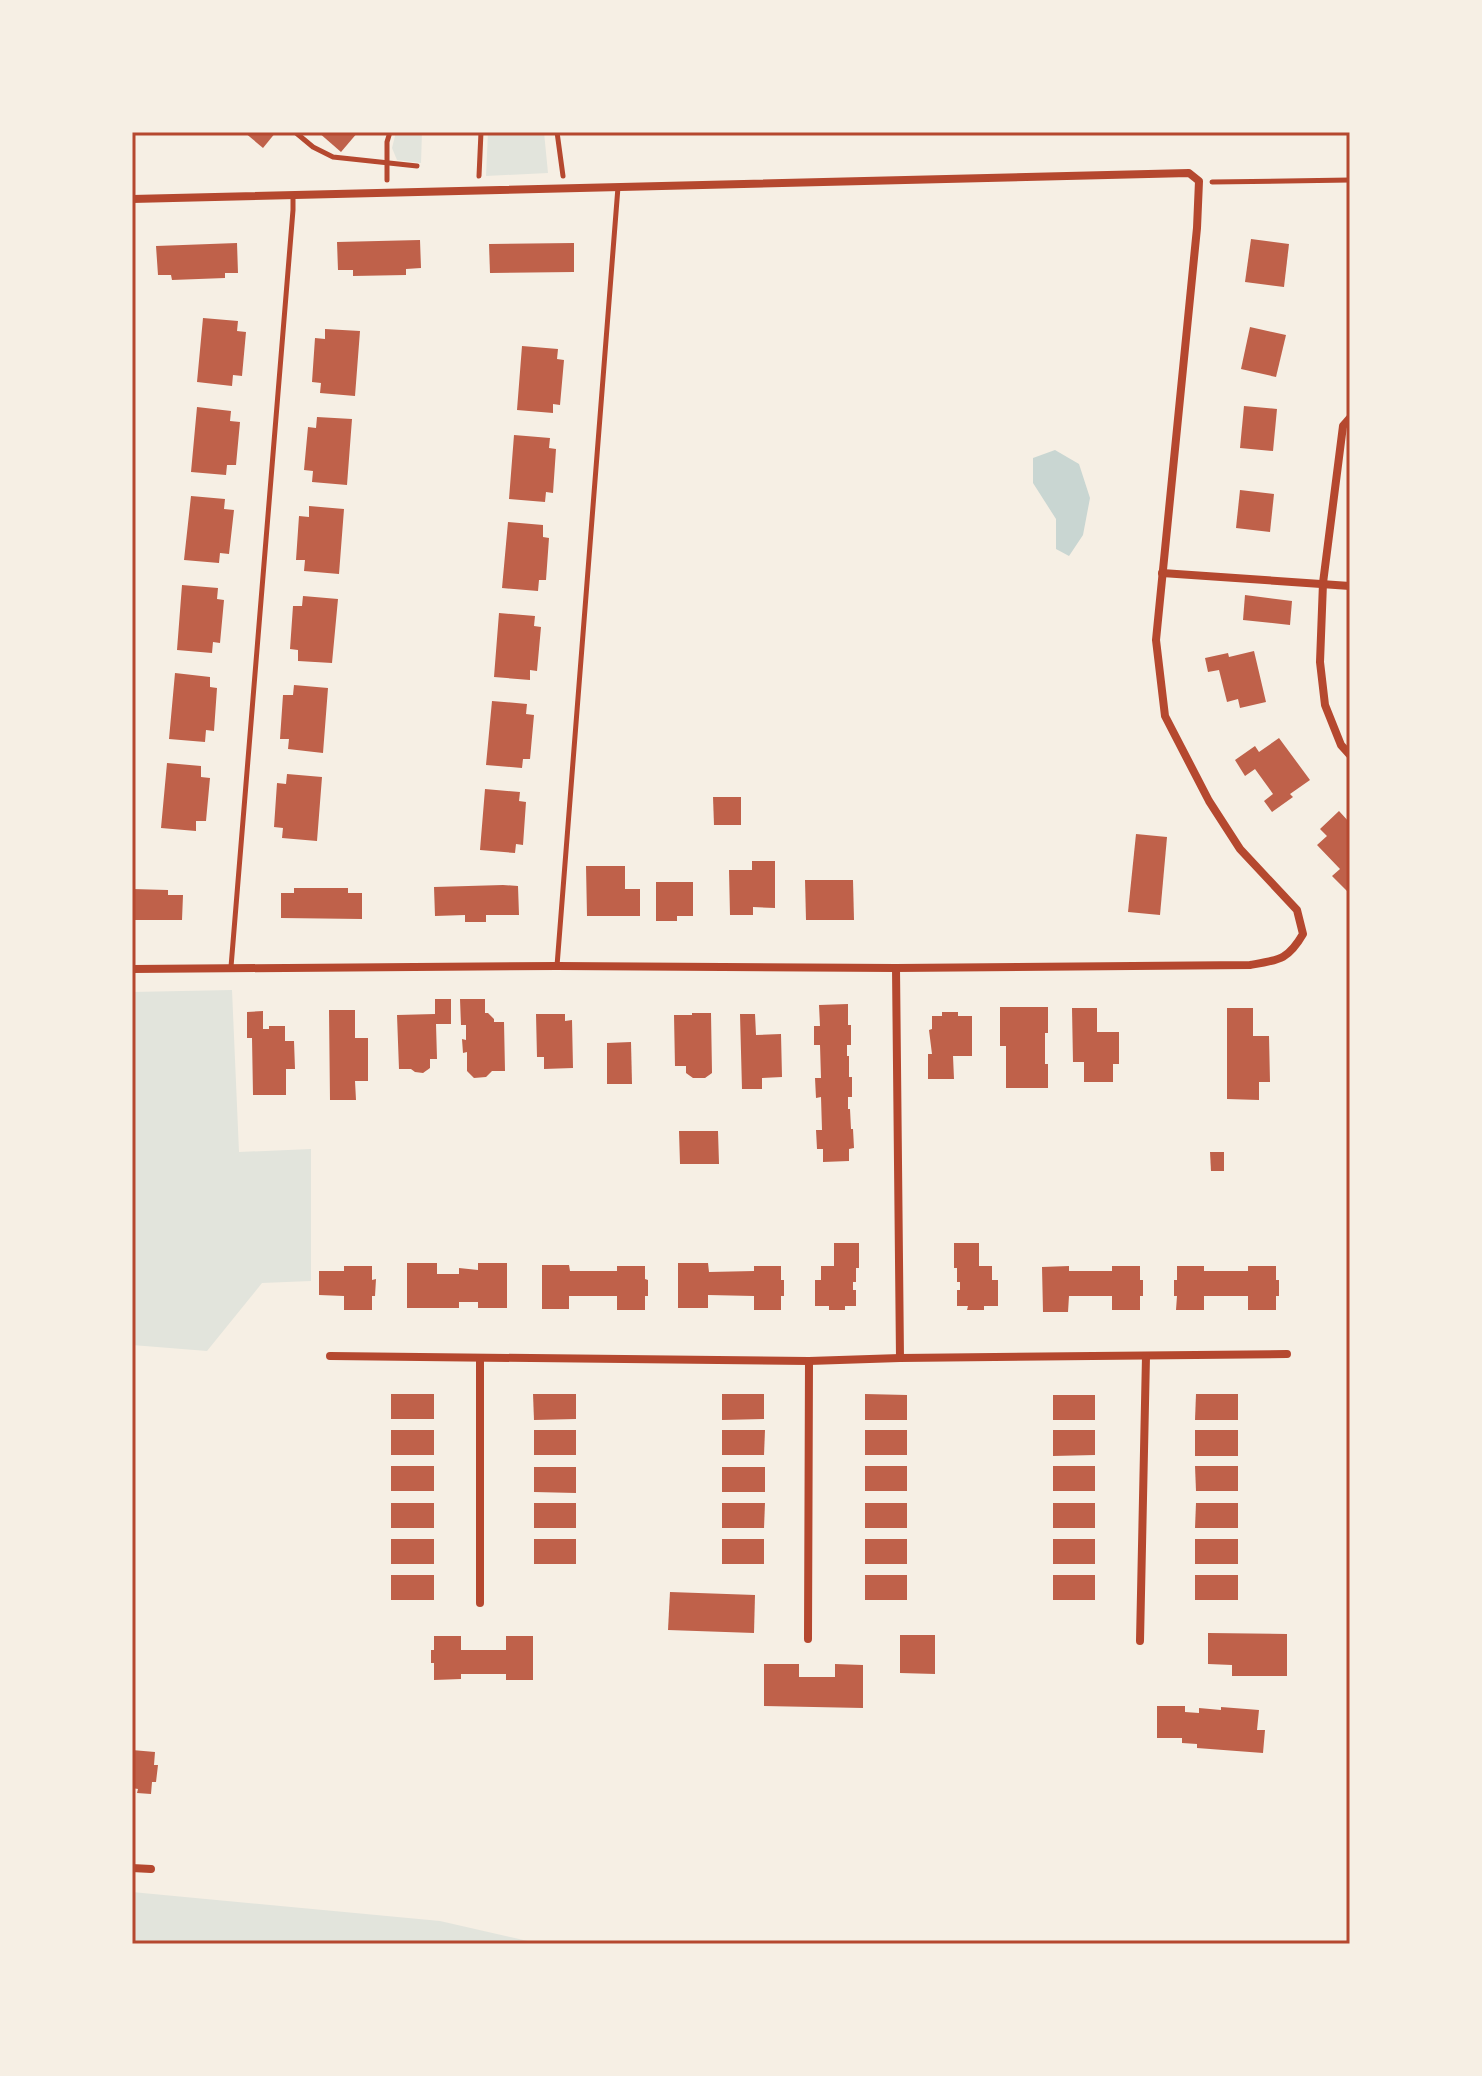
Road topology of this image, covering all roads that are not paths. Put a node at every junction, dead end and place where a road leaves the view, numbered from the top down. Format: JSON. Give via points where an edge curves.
{"nodes":[{"id":1,"x":618,"y":187,"type":"junction"},
{"id":2,"x":293,"y":195,"type":"junction"},
{"id":3,"x":132,"y":199,"type":"edge"},
{"id":4,"x":1350,"y":418,"type":"edge"},
{"id":5,"x":1162,"y":573,"type":"junction"},
{"id":6,"x":1323,"y":583,"type":"junction"},
{"id":7,"x":1350,"y":586,"type":"edge"},
{"id":8,"x":1350,"y":755,"type":"edge"},
{"id":9,"x":557,"y":966,"type":"junction"},
{"id":10,"x":231,"y":968,"type":"junction"},
{"id":11,"x":896,"y":968,"type":"junction"},
{"id":12,"x":132,"y":969,"type":"edge"},
{"id":13,"x":1287,"y":1354,"type":"dead end"},
{"id":14,"x":330,"y":1356,"type":"dead end"},
{"id":15,"x":1146,"y":1356,"type":"junction"},
{"id":16,"x":900,"y":1358,"type":"junction"},
{"id":17,"x":480,"y":1359,"type":"junction"},
{"id":18,"x":809,"y":1361,"type":"junction"},
{"id":19,"x":480,"y":1603,"type":"dead end"},
{"id":20,"x":808,"y":1639,"type":"dead end"},
{"id":21,"x":1140,"y":1641,"type":"dead end"},
{"id":22,"x":132,"y":1868,"type":"edge"},
{"id":23,"x":151,"y":1869,"type":"dead end"}],
"edges":[{"from":1,"to":2,"type":"street"},
{"from":1,"to":5,"type":"street","via":[[1189,173],[1199,181],[1197,228]]},
{"from":1,"to":9,"type":"lane"},
{"from":2,"to":3,"type":"street"},
{"from":2,"to":10,"type":"lane"},
{"from":4,"to":6,"type":"street","via":[[1343,426]]},
{"from":5,"to":6,"type":"street"},
{"from":5,"to":11,"type":"street","via":[[1156,640],[1165,716],[1240,849],[1297,910],[1303,934],[1293,951],[1276,961],[1250,965]]},
{"from":6,"to":7,"type":"street"},
{"from":6,"to":8,"type":"street","via":[[1320,662],[1325,705]]},
{"from":9,"to":10,"type":"street"},
{"from":9,"to":11,"type":"street"},
{"from":10,"to":12,"type":"street"},
{"from":11,"to":16,"type":"street"},
{"from":13,"to":15,"type":"street"},
{"from":14,"to":17,"type":"street"},
{"from":15,"to":16,"type":"street"},
{"from":15,"to":21,"type":"street"},
{"from":16,"to":18,"type":"street"},
{"from":17,"to":18,"type":"street"},
{"from":17,"to":19,"type":"street"},
{"from":18,"to":20,"type":"street"},
{"from":22,"to":23,"type":"street"}]}
